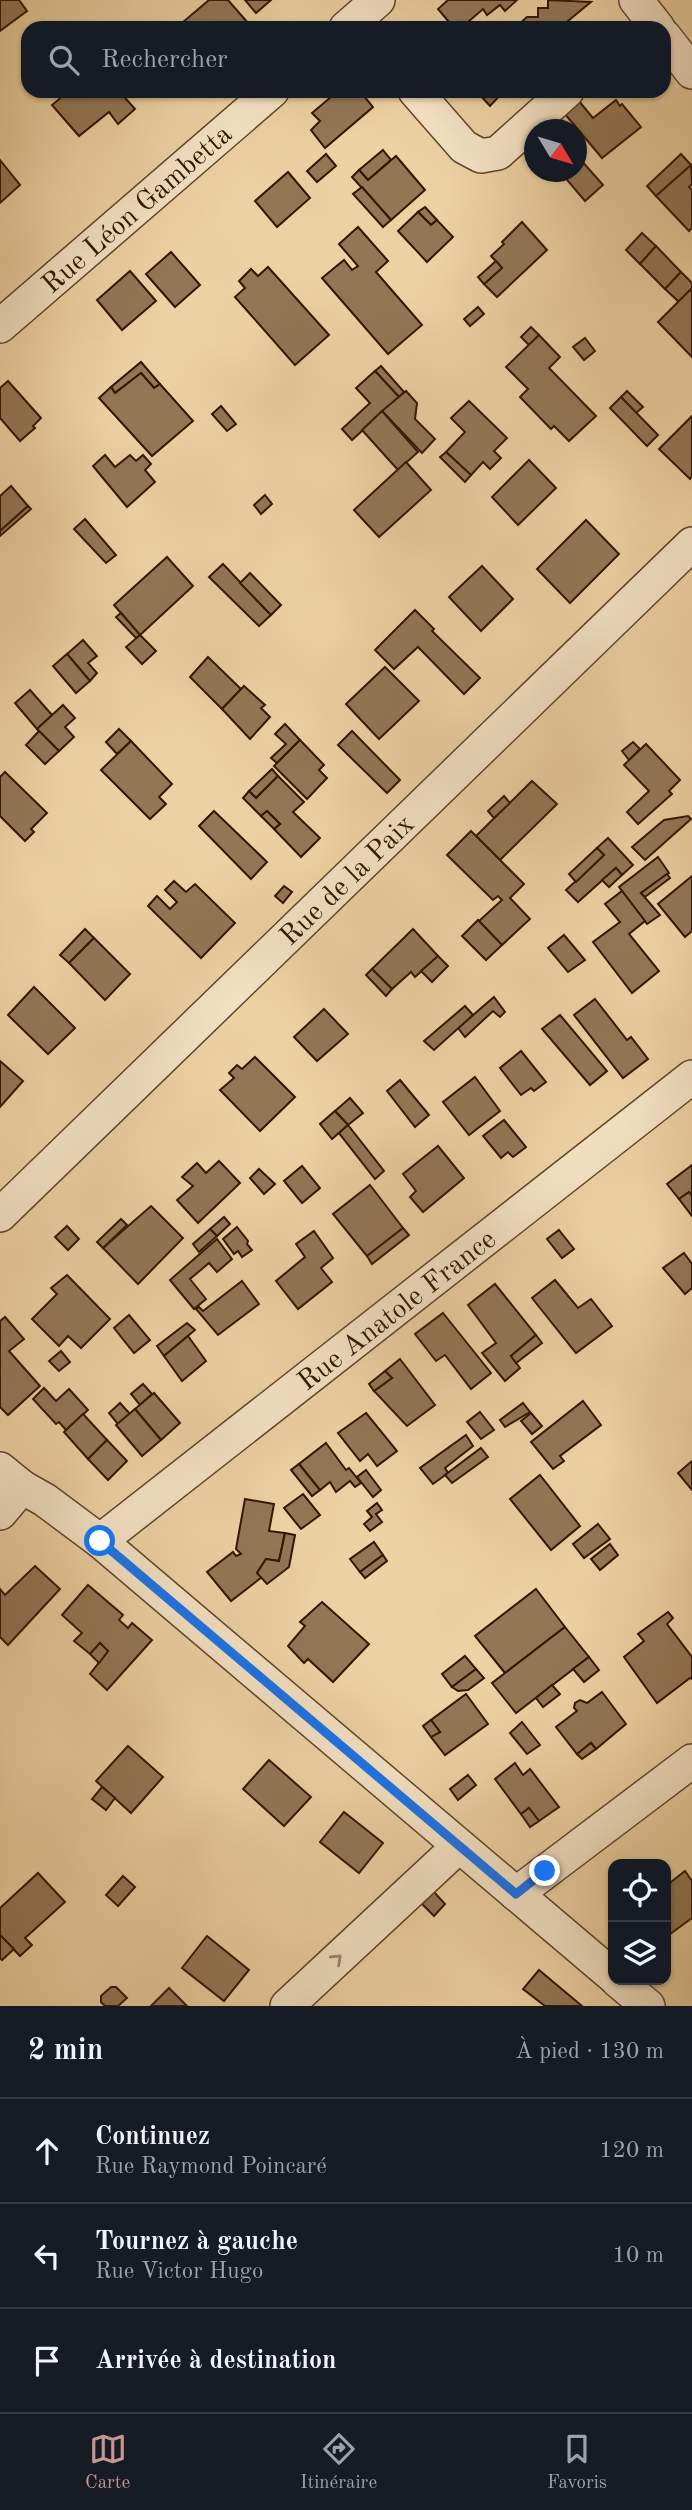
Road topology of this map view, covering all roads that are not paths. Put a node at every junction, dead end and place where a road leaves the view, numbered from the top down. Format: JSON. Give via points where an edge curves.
{"nodes":[{"id":1,"x":671,"y":48,"type":"edge"},
{"id":2,"x":692,"y":72,"type":"edge"},
{"id":3,"x":264,"y":98,"type":"edge"},
{"id":4,"x":421,"y":98,"type":"edge"},
{"id":5,"x":559,"y":98,"type":"edge"},
{"id":6,"x":0,"y":326,"type":"edge"},
{"id":7,"x":692,"y":544,"type":"edge"},
{"id":8,"x":692,"y":1077,"type":"edge"},
{"id":9,"x":0,"y":1215,"type":"edge"},
{"id":10,"x":11,"y":1478,"type":"edge"},
{"id":11,"x":0,"y":1513,"type":"edge"},
{"id":12,"x":100,"y":1541,"type":"junction"},
{"id":13,"x":692,"y":1761,"type":"edge"},
{"id":14,"x":459,"y":1846,"type":"junction"},
{"id":15,"x":516,"y":1894,"type":"junction"},
{"id":16,"x":608,"y":1972,"type":"edge"},
{"id":17,"x":623,"y":1985,"type":"edge"},
{"id":18,"x":288,"y":2006,"type":"edge"},
{"id":19,"x":648,"y":2006,"type":"edge"}],
"edges":[{"from":1,"to":2,"type":"street"},
{"from":3,"to":6,"type":"street","name":"Rue Léon Gambetta"},
{"from":4,"to":5,"type":"street","via":[[464,147],[481,156],[498,153]]},
{"from":7,"to":9,"type":"street","name":"Rue de la Paix"},
{"from":8,"to":12,"type":"street","name":"Rue Anatole France"},
{"from":10,"to":11,"type":"street"},
{"from":10,"to":12,"type":"street"},
{"from":12,"to":14,"type":"street"},
{"from":13,"to":15,"type":"street"},
{"from":14,"to":15,"type":"street"},
{"from":18,"to":14,"type":"street","one_way":true},
{"from":15,"to":16,"type":"street"},
{"from":17,"to":19,"type":"street"}]}
